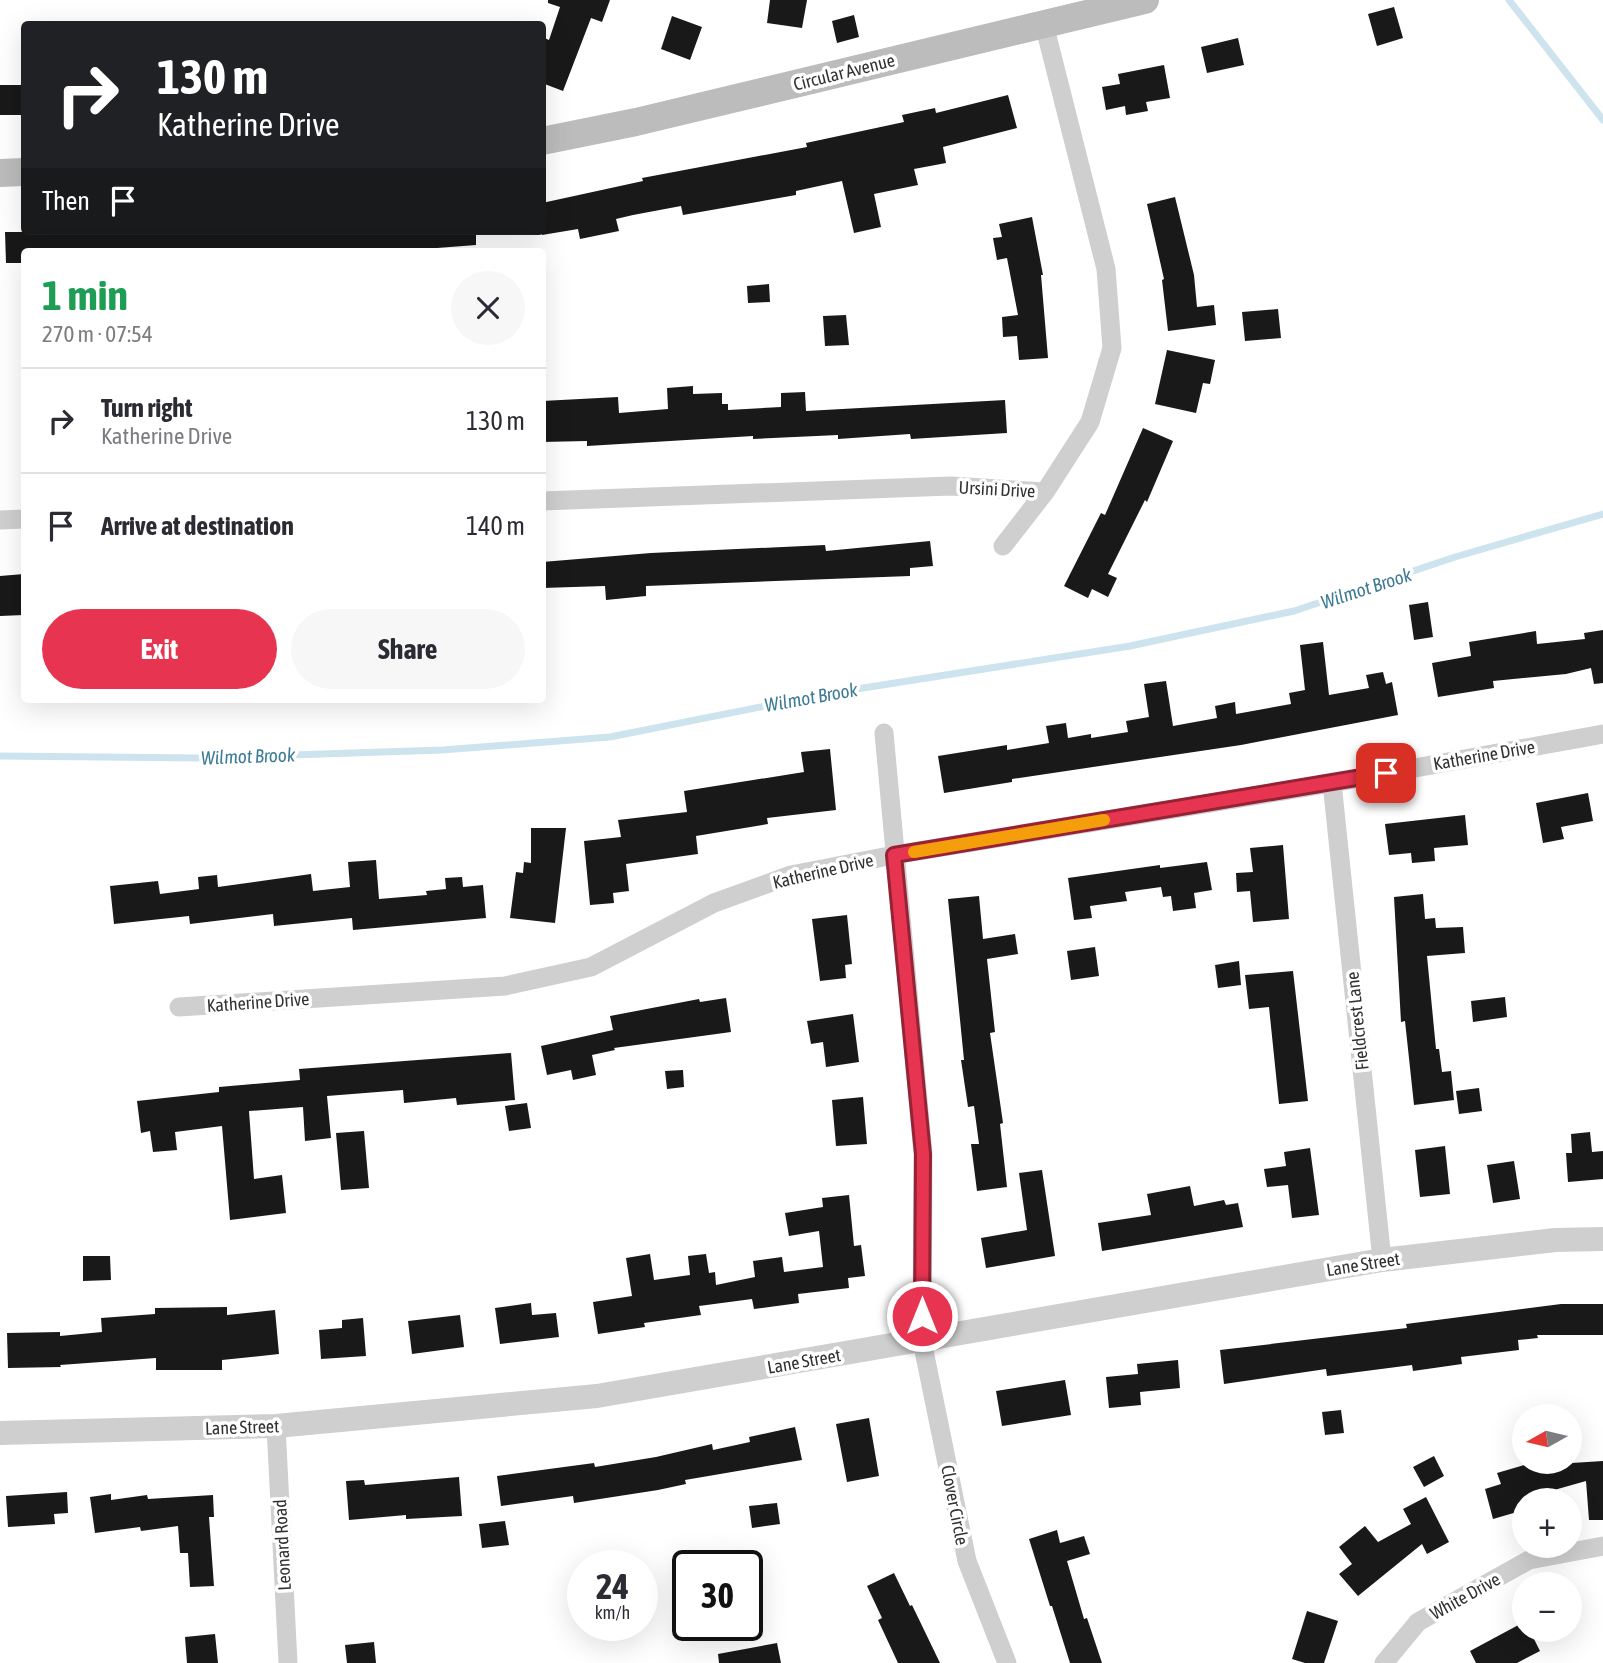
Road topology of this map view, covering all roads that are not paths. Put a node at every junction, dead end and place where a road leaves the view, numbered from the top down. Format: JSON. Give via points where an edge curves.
{"nodes":[{"id":1,"x":1126,"y":2,"type":"edge"},
{"id":2,"x":1044,"y":24,"type":"junction"},
{"id":3,"x":546,"y":140,"type":"edge"},
{"id":4,"x":21,"y":172,"type":"edge"},
{"id":5,"x":0,"y":173,"type":"edge"},
{"id":6,"x":1045,"y":492,"type":"junction"},
{"id":7,"x":546,"y":501,"type":"edge"},
{"id":8,"x":21,"y":519,"type":"edge"},
{"id":9,"x":0,"y":520,"type":"edge"},
{"id":10,"x":1003,"y":546,"type":"dead end"},
{"id":11,"x":884,"y":733,"type":"dead end"},
{"id":12,"x":1603,"y":734,"type":"edge"},
{"id":13,"x":1332,"y":783,"type":"junction"},
{"id":14,"x":894,"y":855,"type":"junction"},
{"id":15,"x":179,"y":1007,"type":"dead end"},
{"id":16,"x":1603,"y":1239,"type":"edge"},
{"id":17,"x":1382,"y":1260,"type":"junction"},
{"id":18,"x":922,"y":1341,"type":"junction"},
{"id":19,"x":276,"y":1426,"type":"junction"},
{"id":20,"x":0,"y":1433,"type":"edge"},
{"id":21,"x":1603,"y":1546,"type":"edge"},
{"id":22,"x":288,"y":1663,"type":"edge"},
{"id":23,"x":1007,"y":1663,"type":"edge"},
{"id":24,"x":1384,"y":1663,"type":"edge"}],
"edges":[{"from":1,"to":2,"type":"main road","name":"Circular Avenue"},
{"from":2,"to":3,"type":"main road","name":"Circular Avenue"},
{"from":2,"to":6,"type":"street","name":"Ursini Drive","via":[[1106,269],[1112,348],[1090,422]]},
{"from":4,"to":5,"type":"main road"},
{"from":6,"to":7,"type":"street","name":"Ursini Drive","via":[[951,486]]},
{"from":6,"to":10,"type":"street"},
{"from":8,"to":9,"type":"street"},
{"from":11,"to":14,"type":"street","name":"Clover Circle"},
{"from":12,"to":13,"type":"street","name":"Katherine Drive"},
{"from":13,"to":14,"type":"street","name":"Katherine Drive"},
{"from":13,"to":17,"type":"street","name":"Fieldcrest Lane"},
{"from":14,"to":15,"type":"street","name":"Katherine Drive","via":[[791,875],[714,903],[591,967],[505,986]]},
{"from":14,"to":18,"type":"street","name":"Clover Circle","via":[[923,1154]]},
{"from":16,"to":17,"type":"street","name":"Lane Street","via":[[1555,1240]]},
{"from":17,"to":18,"type":"street","name":"Lane Street"},
{"from":18,"to":19,"type":"street","name":"Lane Street","via":[[597,1396]]},
{"from":18,"to":23,"type":"street","name":"Clover Circle","via":[[967,1561]]},
{"from":19,"to":20,"type":"street","name":"Lane Street"},
{"from":19,"to":22,"type":"street","name":"Leonard Road"},
{"from":21,"to":24,"type":"street","name":"White Drive","via":[[1529,1560],[1418,1622]]}]}
